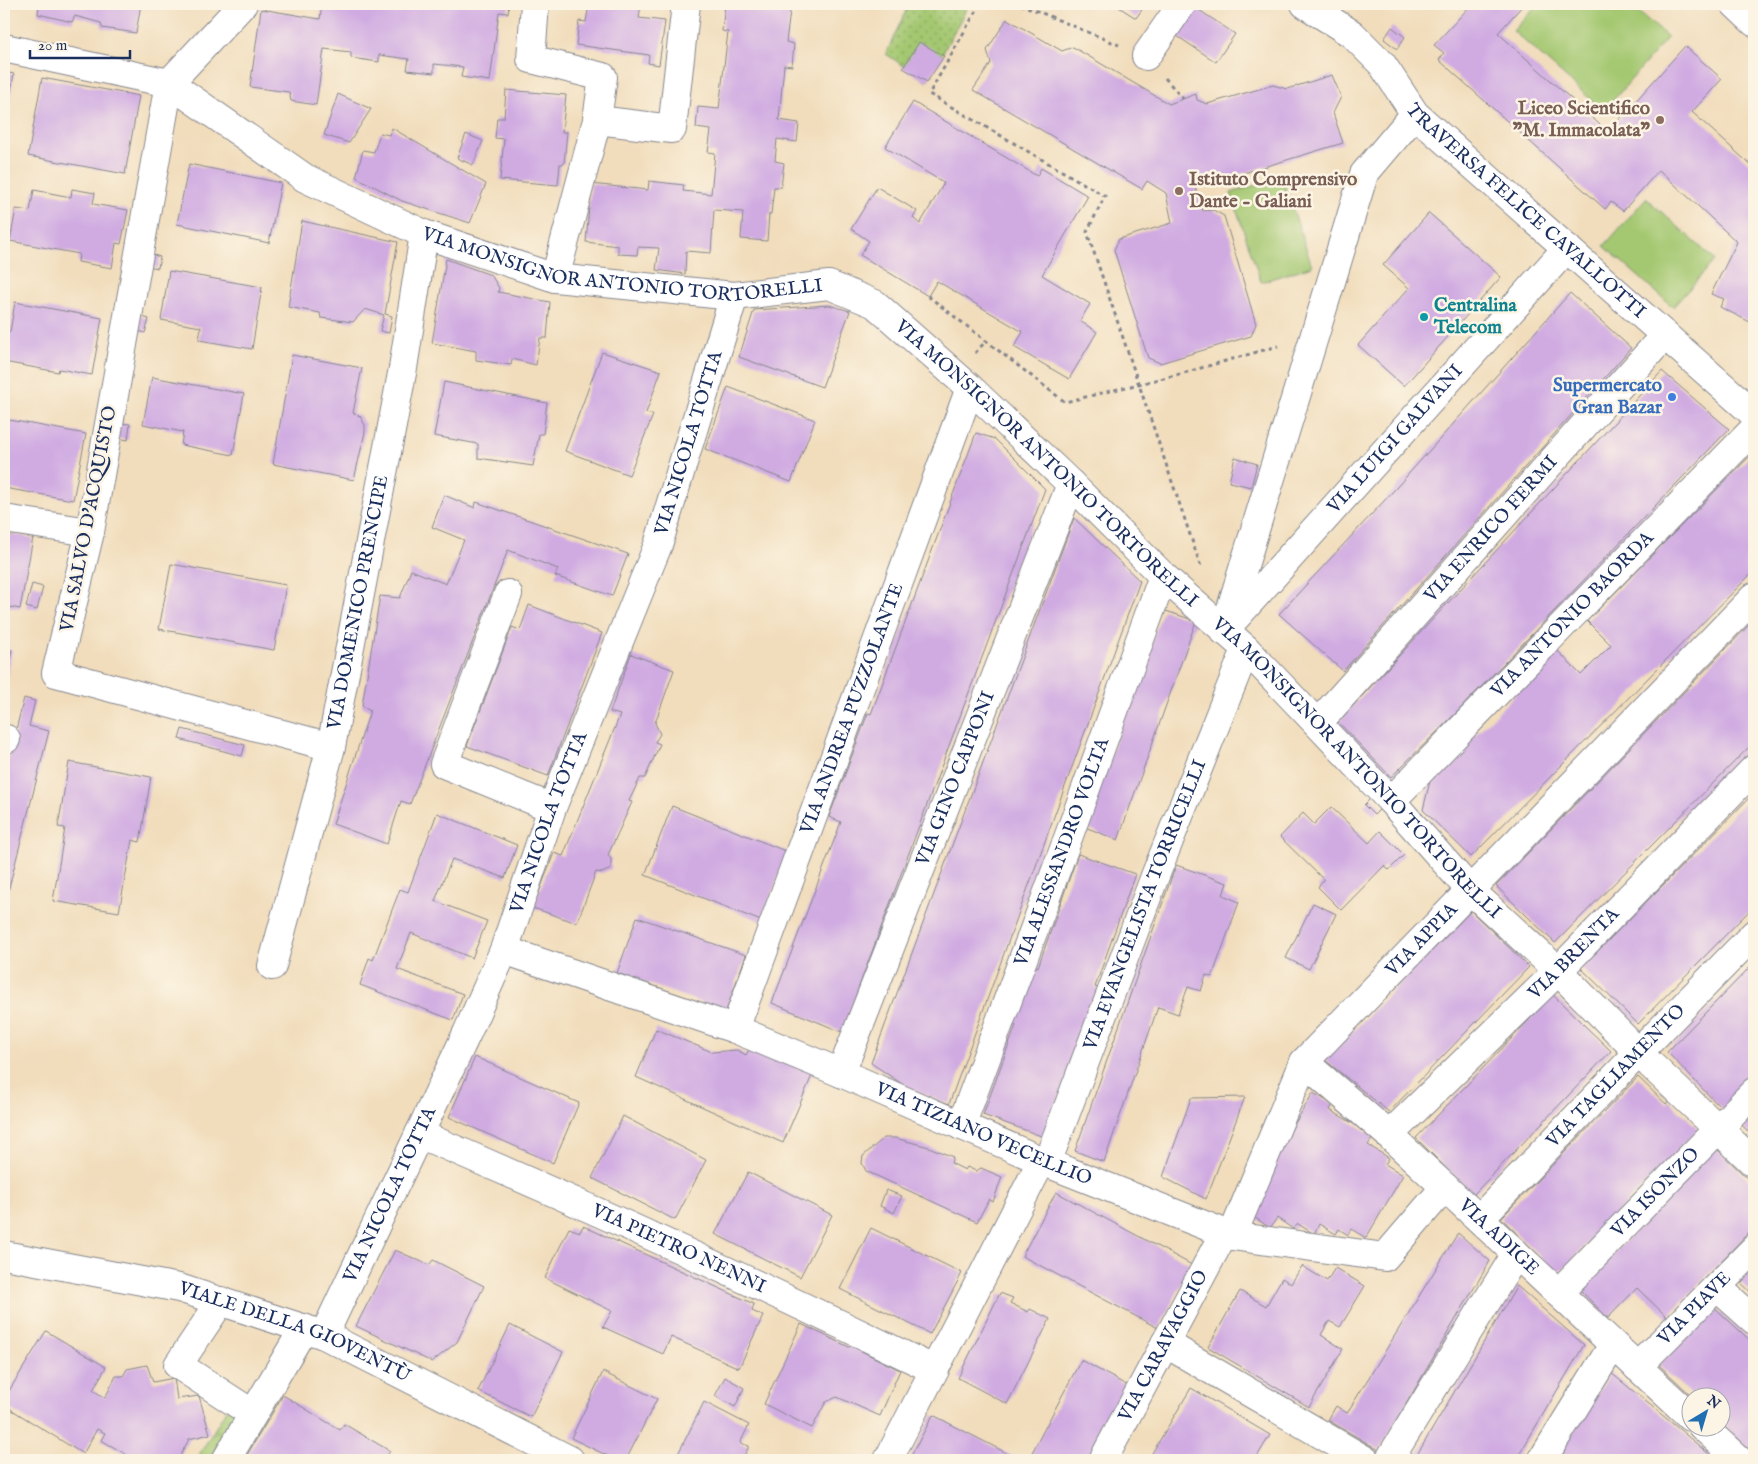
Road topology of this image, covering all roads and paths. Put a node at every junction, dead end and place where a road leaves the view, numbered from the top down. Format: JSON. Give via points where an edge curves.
{"nodes":[{"id":1,"x":243,"y":4,"type":"edge"},
{"id":2,"x":536,"y":4,"type":"edge"},
{"id":3,"x":686,"y":4,"type":"edge"},
{"id":4,"x":980,"y":4,"type":"edge"},
{"id":5,"x":1020,"y":4,"type":"edge"},
{"id":6,"x":1182,"y":4,"type":"edge"},
{"id":7,"x":1305,"y":4,"type":"edge"},
{"id":8,"x":1735,"y":4,"type":"edge"},
{"id":9,"x":1754,"y":22,"type":"edge"},
{"id":10,"x":4,"y":48,"type":"edge"},
{"id":11,"x":1146,"y":56,"type":"joint"},
{"id":12,"x":168,"y":83,"type":"junction"},
{"id":13,"x":1415,"y":114,"type":"junction"},
{"id":14,"x":597,"y":120,"type":"junction"},
{"id":15,"x":424,"y":234,"type":"junction"},
{"id":16,"x":1567,"y":248,"type":"junction"},
{"id":17,"x":555,"y":278,"type":"junction"},
{"id":18,"x":734,"y":296,"type":"junction"},
{"id":19,"x":928,"y":296,"type":"dead end"},
{"id":20,"x":1314,"y":335,"type":"junction"},
{"id":21,"x":1665,"y":335,"type":"junction"},
{"id":22,"x":1139,"y":385,"type":"junction"},
{"id":23,"x":970,"y":388,"type":"junction"},
{"id":24,"x":1754,"y":414,"type":"edge"},
{"id":25,"x":1754,"y":429,"type":"edge"},
{"id":26,"x":1071,"y":484,"type":"junction"},
{"id":27,"x":4,"y":519,"type":"edge"},
{"id":28,"x":90,"y":532,"type":"junction"},
{"id":29,"x":1202,"y":570,"type":"dead end"},
{"id":30,"x":1163,"y":576,"type":"junction"},
{"id":31,"x":508,"y":594,"type":"dead end"},
{"id":32,"x":1754,"y":598,"type":"edge"},
{"id":33,"x":1224,"y":631,"type":"junction"},
{"id":34,"x":1246,"y":649,"type":"junction"},
{"id":35,"x":1318,"y":723,"type":"junction"},
{"id":36,"x":331,"y":747,"type":"junction"},
{"id":37,"x":1754,"y":769,"type":"edge"},
{"id":38,"x":1391,"y":801,"type":"junction"},
{"id":39,"x":552,"y":808,"type":"junction"},
{"id":40,"x":1470,"y":890,"type":"junction"},
{"id":41,"x":1754,"y":934,"type":"edge"},
{"id":42,"x":504,"y":950,"type":"junction"},
{"id":43,"x":272,"y":966,"type":"dead end"},
{"id":44,"x":1558,"y":971,"type":"junction"},
{"id":45,"x":735,"y":1029,"type":"junction"},
{"id":46,"x":1638,"y":1052,"type":"junction"},
{"id":47,"x":1304,"y":1062,"type":"junction"},
{"id":48,"x":842,"y":1073,"type":"junction"},
{"id":49,"x":1754,"y":1092,"type":"edge"},
{"id":50,"x":961,"y":1126,"type":"junction"},
{"id":51,"x":1719,"y":1128,"type":"junction"},
{"id":52,"x":419,"y":1134,"type":"junction"},
{"id":53,"x":1389,"y":1135,"type":"junction"},
{"id":54,"x":1045,"y":1162,"type":"junction"},
{"id":55,"x":1754,"y":1163,"type":"edge"},
{"id":56,"x":1445,"y":1188,"type":"junction"},
{"id":57,"x":1479,"y":1219,"type":"junction"},
{"id":58,"x":1228,"y":1234,"type":"junction"},
{"id":59,"x":1754,"y":1249,"type":"edge"},
{"id":60,"x":1516,"y":1254,"type":"junction"},
{"id":61,"x":4,"y":1255,"type":"edge"},
{"id":62,"x":1718,"y":1287,"type":"junction"},
{"id":63,"x":1558,"y":1294,"type":"junction"},
{"id":64,"x":221,"y":1301,"type":"junction"},
{"id":65,"x":1754,"y":1320,"type":"edge"},
{"id":66,"x":314,"y":1331,"type":"junction"},
{"id":67,"x":1165,"y":1343,"type":"junction"},
{"id":68,"x":1613,"y":1345,"type":"junction"},
{"id":69,"x":1637,"y":1367,"type":"junction"},
{"id":70,"x":935,"y":1370,"type":"junction"},
{"id":71,"x":1680,"y":1407,"type":"edge"},
{"id":72,"x":253,"y":1414,"type":"junction"},
{"id":73,"x":1713,"y":1436,"type":"edge"},
{"id":74,"x":226,"y":1460,"type":"edge"},
{"id":75,"x":570,"y":1460,"type":"edge"},
{"id":76,"x":888,"y":1460,"type":"edge"},
{"id":77,"x":1103,"y":1460,"type":"edge"},
{"id":78,"x":1364,"y":1460,"type":"edge"},
{"id":79,"x":1389,"y":1460,"type":"edge"},
{"id":80,"x":1542,"y":1460,"type":"edge"},
{"id":81,"x":1739,"y":1460,"type":"edge"}],
"edges":[{"from":1,"to":12,"type":"street"},
{"from":2,"to":14,"type":"street","via":[[530,59],[603,77]]},
{"from":3,"to":14,"type":"street","via":[[672,129]]},
{"from":4,"to":22,"type":"path","via":[[929,94],[1106,196],[1087,232]]},
{"from":5,"to":11,"type":"path"},
{"from":6,"to":11,"type":"street"},
{"from":7,"to":13,"type":"street","name":"TRAVERSA FELICE CAVALLOTTI","via":[[1352,34],[1382,64]]},
{"from":8,"to":9,"type":"street"},
{"from":10,"to":12,"type":"street"},
{"from":12,"to":15,"type":"street","name":"VIA MONSIGNOR ANTONIO TORTORELLI","via":[[305,178]]},
{"from":12,"to":28,"type":"street","name":"VIA SALVO D'ACQUISTO"},
{"from":13,"to":16,"type":"street","name":"TRAVERSA FELICE CAVALLOTTI"},
{"from":13,"to":20,"type":"street","via":[[1364,174]]},
{"from":14,"to":17,"type":"street"},
{"from":15,"to":17,"type":"street","name":"VIA MONSIGNOR ANTONIO TORTORELLI"},
{"from":15,"to":36,"type":"street","name":"VIA DOMENICO PRENCIPE","via":[[404,368]]},
{"from":16,"to":21,"type":"street","name":"TRAVERSA FELICE CAVALLOTTI"},
{"from":16,"to":33,"type":"street","name":"VIA LUIGI GALVANI"},
{"from":17,"to":18,"type":"street","name":"VIA MONSIGNOR ANTONIO TORTORELLI"},
{"from":18,"to":23,"type":"street","name":"VIA MONSIGNOR ANTONIO TORTORELLI","via":[[828,284],[875,304]]},
{"from":18,"to":39,"type":"street","name":"VIA NICOLA TOTTA","via":[[658,545]]},
{"from":19,"to":22,"type":"path","via":[[1065,402]]},
{"from":20,"to":22,"type":"path"},
{"from":20,"to":33,"type":"street"},
{"from":21,"to":24,"type":"street","name":"TRAVERSA FELICE CAVALLOTTI"},
{"from":21,"to":35,"type":"street","name":"VIA ENRICO FERMI"},
{"from":22,"to":29,"type":"path"},
{"from":23,"to":26,"type":"street","name":"VIA MONSIGNOR ANTONIO TORTORELLI"},
{"from":23,"to":45,"type":"street","name":"VIA ANDREA PUZZOLANTE"},
{"from":25,"to":38,"type":"street","name":"VIA ANTONIO BAORDA"},
{"from":26,"to":30,"type":"street","name":"VIA MONSIGNOR ANTONIO TORTORELLI"},
{"from":26,"to":48,"type":"street","name":"VIA GINO CAPPONI"},
{"from":27,"to":28,"type":"street"},
{"from":28,"to":36,"type":"street","name":"VIA SALVO D'ACQUISTO","via":[[56,673]]},
{"from":30,"to":33,"type":"street","name":"VIA MONSIGNOR ANTONIO TORTORELLI"},
{"from":30,"to":50,"type":"street","name":"VIA ALESSANDRO VOLTA"},
{"from":31,"to":39,"type":"street","via":[[444,764]]},
{"from":32,"to":40,"type":"street","name":"VIA APPIA"},
{"from":33,"to":34,"type":"street","name":"VIA MONSIGNOR ANTONIO TORTORELLI"},
{"from":34,"to":35,"type":"street","name":"VIA MONSIGNOR ANTONIO TORTORELLI"},
{"from":34,"to":54,"type":"street","name":"VIA EVANGELISTA TORRICELLI"},
{"from":35,"to":38,"type":"street","name":"VIA MONSIGNOR ANTONIO TORTORELLI"},
{"from":36,"to":43,"type":"street","name":"VIA DOMENICO PRENCIPE"},
{"from":37,"to":44,"type":"street","name":"VIA BRENTA"},
{"from":38,"to":40,"type":"street","name":"VIA MONSIGNOR ANTONIO TORTORELLI"},
{"from":39,"to":42,"type":"street","name":"VIA NICOLA TOTTA"},
{"from":40,"to":44,"type":"street","name":"VIA MONSIGNOR ANTONIO TORTORELLI"},
{"from":40,"to":47,"type":"street","name":"VIA APPIA"},
{"from":41,"to":46,"type":"street","name":"VIA TAGLIAMENTO"},
{"from":42,"to":45,"type":"street","name":"VIA TIZIANO VECELLIO"},
{"from":42,"to":52,"type":"street","name":"VIA NICOLA TOTTA"},
{"from":44,"to":46,"type":"street","name":"VIA MONSIGNOR ANTONIO TORTORELLI"},
{"from":44,"to":53,"type":"street","name":"VIA BRENTA"},
{"from":45,"to":48,"type":"street","name":"VIA TIZIANO VECELLIO"},
{"from":46,"to":51,"type":"street","name":"VIA MONSIGNOR ANTONIO TORTORELLI"},
{"from":46,"to":57,"type":"street","name":"VIA TAGLIAMENTO"},
{"from":47,"to":53,"type":"street","name":"VIA ADIGE"},
{"from":47,"to":58,"type":"street","name":"VIA APPIA"},
{"from":48,"to":50,"type":"street","name":"VIA TIZIANO VECELLIO"},
{"from":49,"to":51,"type":"street","name":"VIA ISONZO"},
{"from":50,"to":54,"type":"street","name":"VIA TIZIANO VECELLIO"},
{"from":51,"to":55,"type":"street","name":"VIA MONSIGNOR ANTONIO TORTORELLI"},
{"from":51,"to":63,"type":"street","name":"VIA ISONZO"},
{"from":52,"to":66,"type":"street","name":"VIA NICOLA TOTTA"},
{"from":52,"to":70,"type":"street","name":"VIA PIETRO NENNI","via":[[560,1194]]},
{"from":53,"to":56,"type":"street","name":"VIA ADIGE"},
{"from":54,"to":58,"type":"street","name":"VIA TIZIANO VECELLIO"},
{"from":54,"to":70,"type":"street","name":"VIA EVANGELISTA TORRICELLI"},
{"from":56,"to":57,"type":"street","name":"VIA ADIGE"},
{"from":56,"to":58,"type":"street","name":"VIA TIZIANO VECELLIO","via":[[1385,1257]]},
{"from":57,"to":60,"type":"street","name":"VIA ADIGE"},
{"from":58,"to":67,"type":"street","name":"VIA CARAVAGGIO"},
{"from":59,"to":62,"type":"street","name":"VIA PIAVE"},
{"from":60,"to":63,"type":"street","name":"VIA ADIGE"},
{"from":60,"to":79,"type":"street"},
{"from":61,"to":64,"type":"street","name":"VIALE DELLA GIOVENTÙ","via":[[170,1286]]},
{"from":62,"to":65,"type":"street"},
{"from":62,"to":69,"type":"street","name":"VIA PIAVE"},
{"from":63,"to":68,"type":"street","name":"VIA ADIGE"},
{"from":64,"to":66,"type":"street","name":"VIALE DELLA GIOVENTÙ"},
{"from":64,"to":72,"type":"street","via":[[178,1365]]},
{"from":66,"to":72,"type":"street","name":"VIA NICOLA TOTTA"},
{"from":66,"to":75,"type":"street","name":"VIALE DELLA GIOVENTÙ"},
{"from":67,"to":77,"type":"street","name":"VIA CARAVAGGIO"},
{"from":67,"to":78,"type":"street"},
{"from":68,"to":69,"type":"street","name":"VIA ADIGE"},
{"from":68,"to":80,"type":"street"},
{"from":69,"to":71,"type":"street","name":"VIA ADIGE"},
{"from":70,"to":76,"type":"street","name":"VIA EVANGELISTA TORRICELLI"},
{"from":72,"to":74,"type":"street","name":"VIA NICOLA TOTTA"},
{"from":73,"to":81,"type":"street"}]}
